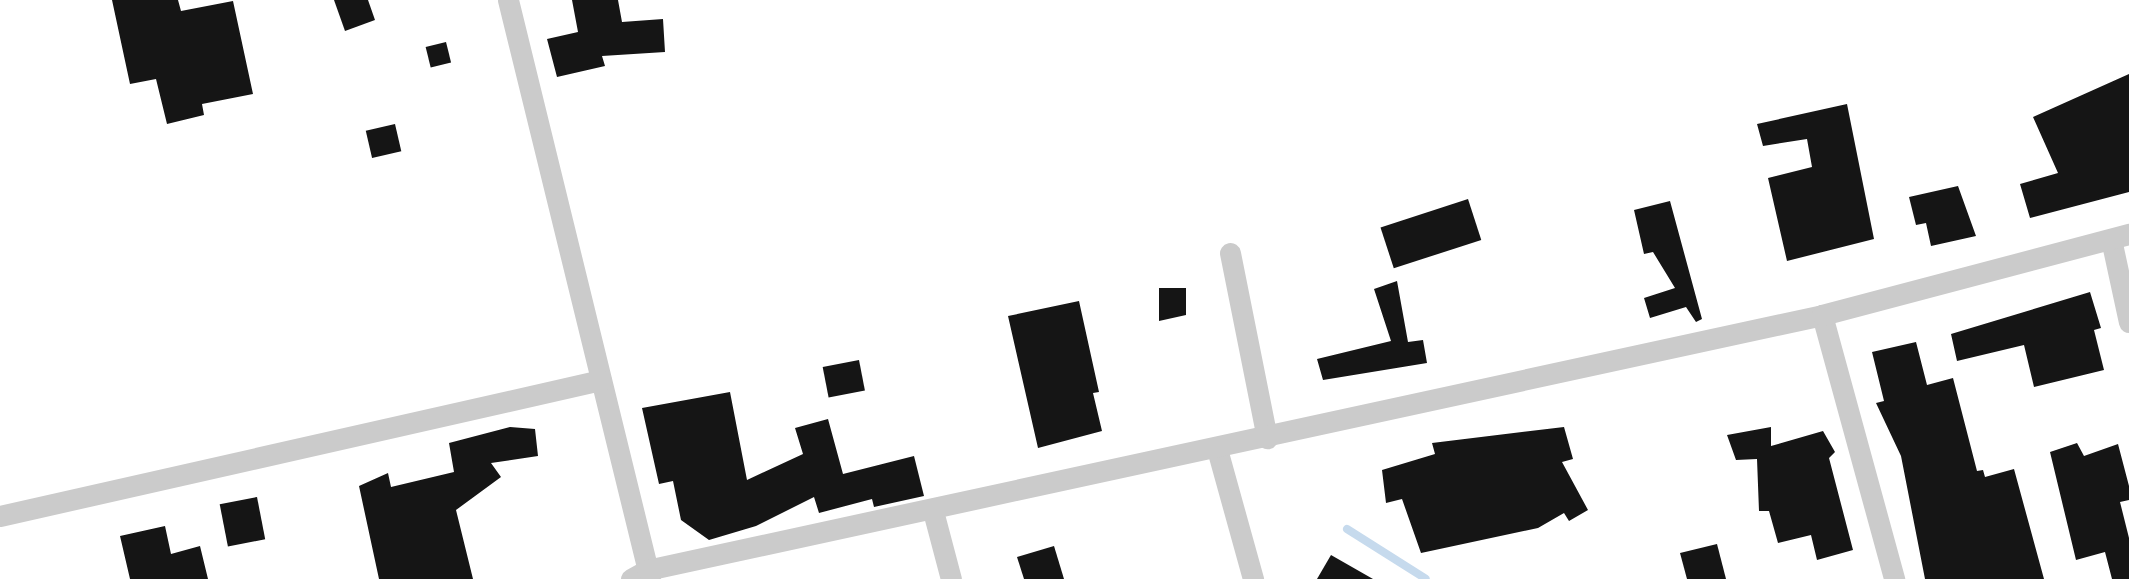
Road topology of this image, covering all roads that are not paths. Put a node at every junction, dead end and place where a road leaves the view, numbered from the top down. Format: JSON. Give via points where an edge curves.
{"nodes":[{"id":1,"x":508,"y":0,"type":"edge"},
{"id":2,"x":2120,"y":236,"type":"edge"},
{"id":3,"x":1230,"y":253,"type":"dead end"},
{"id":4,"x":1822,"y":314,"type":"junction"},
{"id":5,"x":2129,"y":322,"type":"edge"},
{"id":6,"x":601,"y":380,"type":"junction"},
{"id":7,"x":1267,"y":439,"type":"junction"},
{"id":8,"x":1217,"y":449,"type":"junction"},
{"id":9,"x":933,"y":511,"type":"junction"},
{"id":10,"x":0,"y":516,"type":"edge"},
{"id":11,"x":643,"y":576,"type":"edge"},
{"id":12,"x":951,"y":579,"type":"edge"},
{"id":13,"x":1253,"y":579,"type":"edge"},
{"id":14,"x":1894,"y":579,"type":"edge"}],
"edges":[{"from":1,"to":6,"type":"street"},
{"from":2,"to":4,"type":"street"},
{"from":2,"to":5,"type":"street"},
{"from":3,"to":7,"type":"street"},
{"from":4,"to":7,"type":"street"},
{"from":4,"to":14,"type":"street"},
{"from":6,"to":10,"type":"street"},
{"from":6,"to":11,"type":"street"},
{"from":7,"to":8,"type":"street"},
{"from":8,"to":9,"type":"street"},
{"from":8,"to":13,"type":"street"},
{"from":9,"to":11,"type":"street"},
{"from":9,"to":12,"type":"street"}]}
